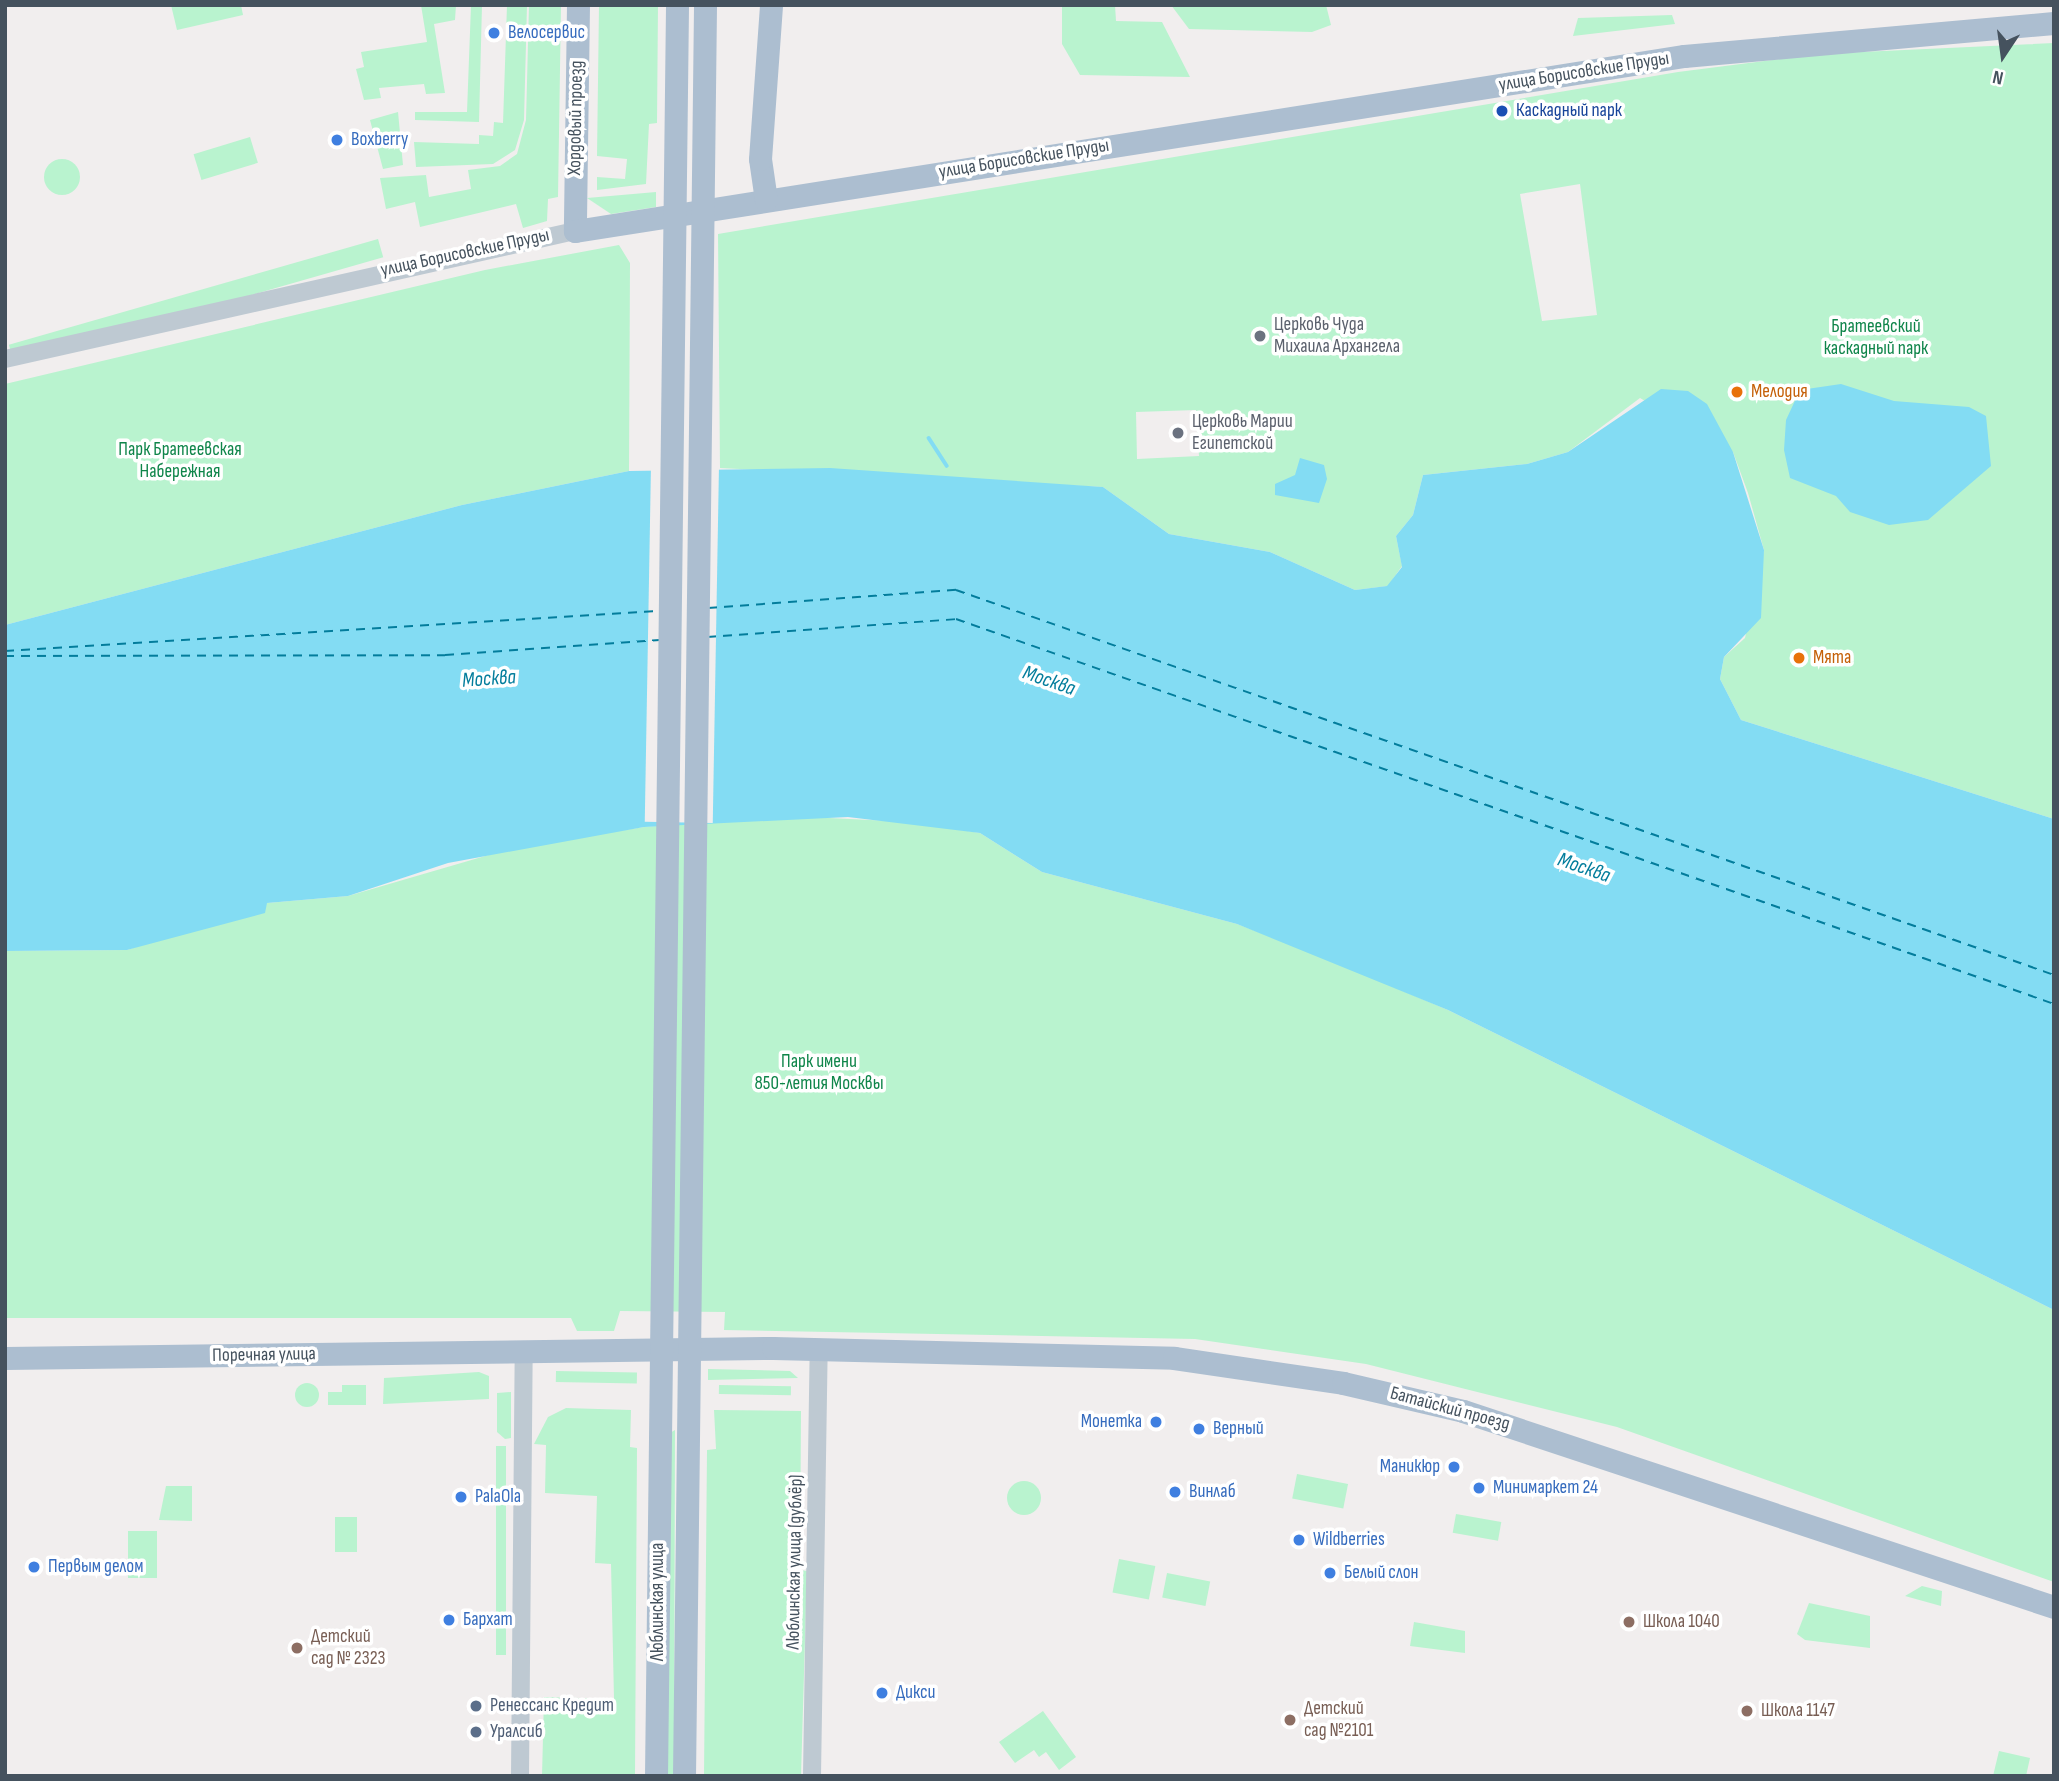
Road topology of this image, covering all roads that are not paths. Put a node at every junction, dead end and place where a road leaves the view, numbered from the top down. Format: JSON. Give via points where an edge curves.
{"nodes":[{"id":1,"x":578,"y":5,"type":"edge"},
{"id":2,"x":677,"y":5,"type":"edge"},
{"id":3,"x":705,"y":5,"type":"edge"},
{"id":4,"x":771,"y":5,"type":"edge"},
{"id":5,"x":2054,"y":23,"type":"edge"},
{"id":6,"x":766,"y":200,"type":"junction"},
{"id":7,"x":575,"y":231,"type":"junction"},
{"id":8,"x":5,"y":359,"type":"edge"},
{"id":9,"x":819,"y":1350,"type":"junction"},
{"id":10,"x":524,"y":1353,"type":"junction"},
{"id":11,"x":5,"y":1358,"type":"edge"},
{"id":12,"x":2054,"y":1607,"type":"edge"},
{"id":13,"x":520,"y":1776,"type":"edge"},
{"id":14,"x":656,"y":1776,"type":"edge"},
{"id":15,"x":684,"y":1776,"type":"edge"},
{"id":16,"x":812,"y":1776,"type":"edge"}],
"edges":[{"from":1,"to":7,"type":"main road","name":"Хордовый проезд"},
{"from":2,"to":14,"type":"main road","name":"Люблинская улица"},
{"from":3,"to":15,"type":"main road","name":"Люблинская улица"},
{"from":4,"to":6,"type":"main road","via":[[760,159]]},
{"from":5,"to":6,"type":"main road","name":"улица Борисовские Пруды","via":[[1684,56]]},
{"from":6,"to":7,"type":"main road","name":"улица Борисовские Пруды"},
{"from":7,"to":8,"type":"street","name":"улица Борисовские Пруды"},
{"from":9,"to":10,"type":"main road","name":"Батайский проезд"},
{"from":9,"to":12,"type":"main road","name":"Батайский проезд","via":[[1174,1358],[1386,1392],[1597,1451]]},
{"from":9,"to":16,"type":"street","name":"Люблинская улица (дублёр)"},
{"from":10,"to":11,"type":"main road","name":"Поречная улица"},
{"from":10,"to":13,"type":"street"}]}
